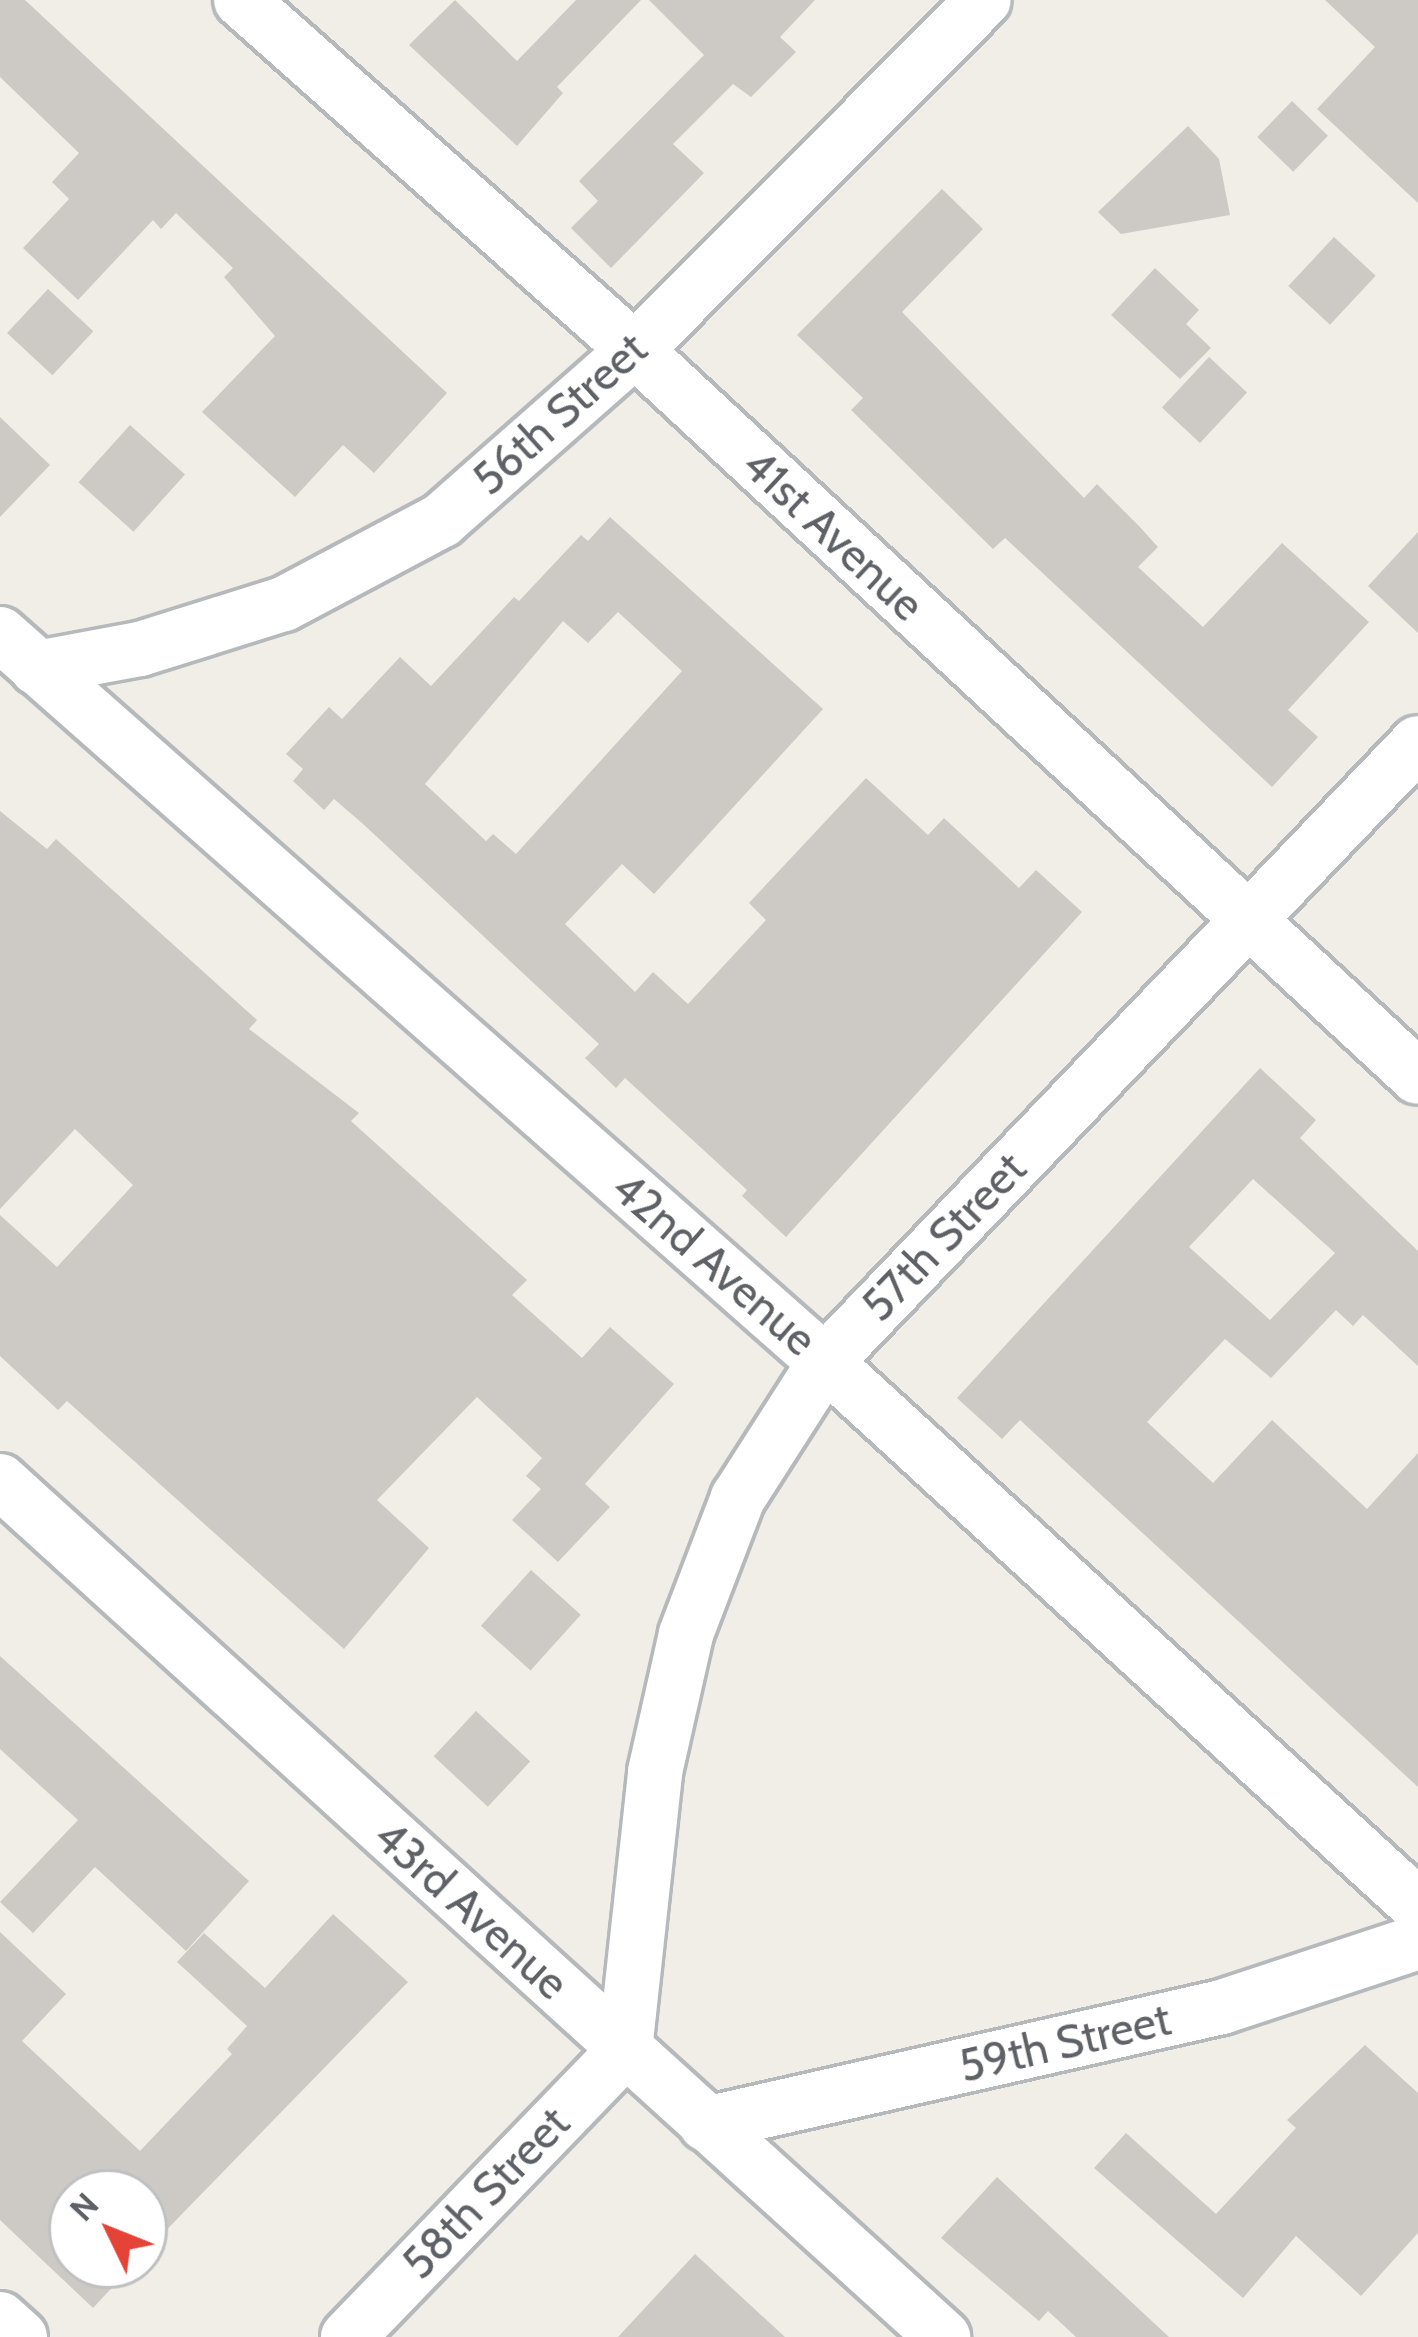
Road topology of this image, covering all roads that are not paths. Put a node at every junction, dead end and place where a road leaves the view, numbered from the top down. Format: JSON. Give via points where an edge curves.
{"nodes":[{"id":1,"x":241,"y":0,"type":"edge"},
{"id":2,"x":984,"y":0,"type":"edge"},
{"id":3,"x":635,"y":350,"type":"junction"},
{"id":4,"x":12,"y":650,"type":"edge"},
{"id":5,"x":1418,"y":743,"type":"edge"},
{"id":6,"x":1246,"y":920,"type":"junction"},
{"id":7,"x":1418,"y":1077,"type":"edge"},
{"id":8,"x":824,"y":1362,"type":"junction"},
{"id":9,"x":0,"y":1480,"type":"edge"},
{"id":10,"x":1418,"y":1906,"type":"edge"},
{"id":11,"x":1418,"y":1942,"type":"edge"},
{"id":12,"x":625,"y":2050,"type":"junction"},
{"id":13,"x":706,"y":2123,"type":"junction"},
{"id":14,"x":0,"y":2319,"type":"edge"},
{"id":15,"x":20,"y":2337,"type":"edge"},
{"id":16,"x":348,"y":2337,"type":"edge"},
{"id":17,"x":944,"y":2337,"type":"edge"}],
"edges":[{"from":1,"to":3,"type":"street","name":"41st Avenue"},
{"from":2,"to":3,"type":"street","name":"56th Street"},
{"from":3,"to":4,"type":"street","name":"56th Street","via":[[442,520],[304,593],[140,650]]},
{"from":3,"to":6,"type":"street","name":"41st Avenue"},
{"from":4,"to":8,"type":"street","name":"42nd Avenue"},
{"from":5,"to":6,"type":"street","name":"57th Street"},
{"from":6,"to":7,"type":"street","name":"41st Avenue"},
{"from":6,"to":8,"type":"street","name":"57th Street"},
{"from":8,"to":10,"type":"street","name":"42nd Avenue"},
{"from":8,"to":12,"type":"street","name":"57th Street","via":[[738,1498],[686,1634],[655,1772]]},
{"from":9,"to":12,"type":"street","name":"43rd Avenue"},
{"from":11,"to":13,"type":"street","name":"59th Street","via":[[1222,2007]]},
{"from":12,"to":13,"type":"street","name":"43rd Avenue"},
{"from":12,"to":16,"type":"street","name":"58th Street"},
{"from":13,"to":17,"type":"street","name":"43rd Avenue"},
{"from":14,"to":15,"type":"street"}]}
